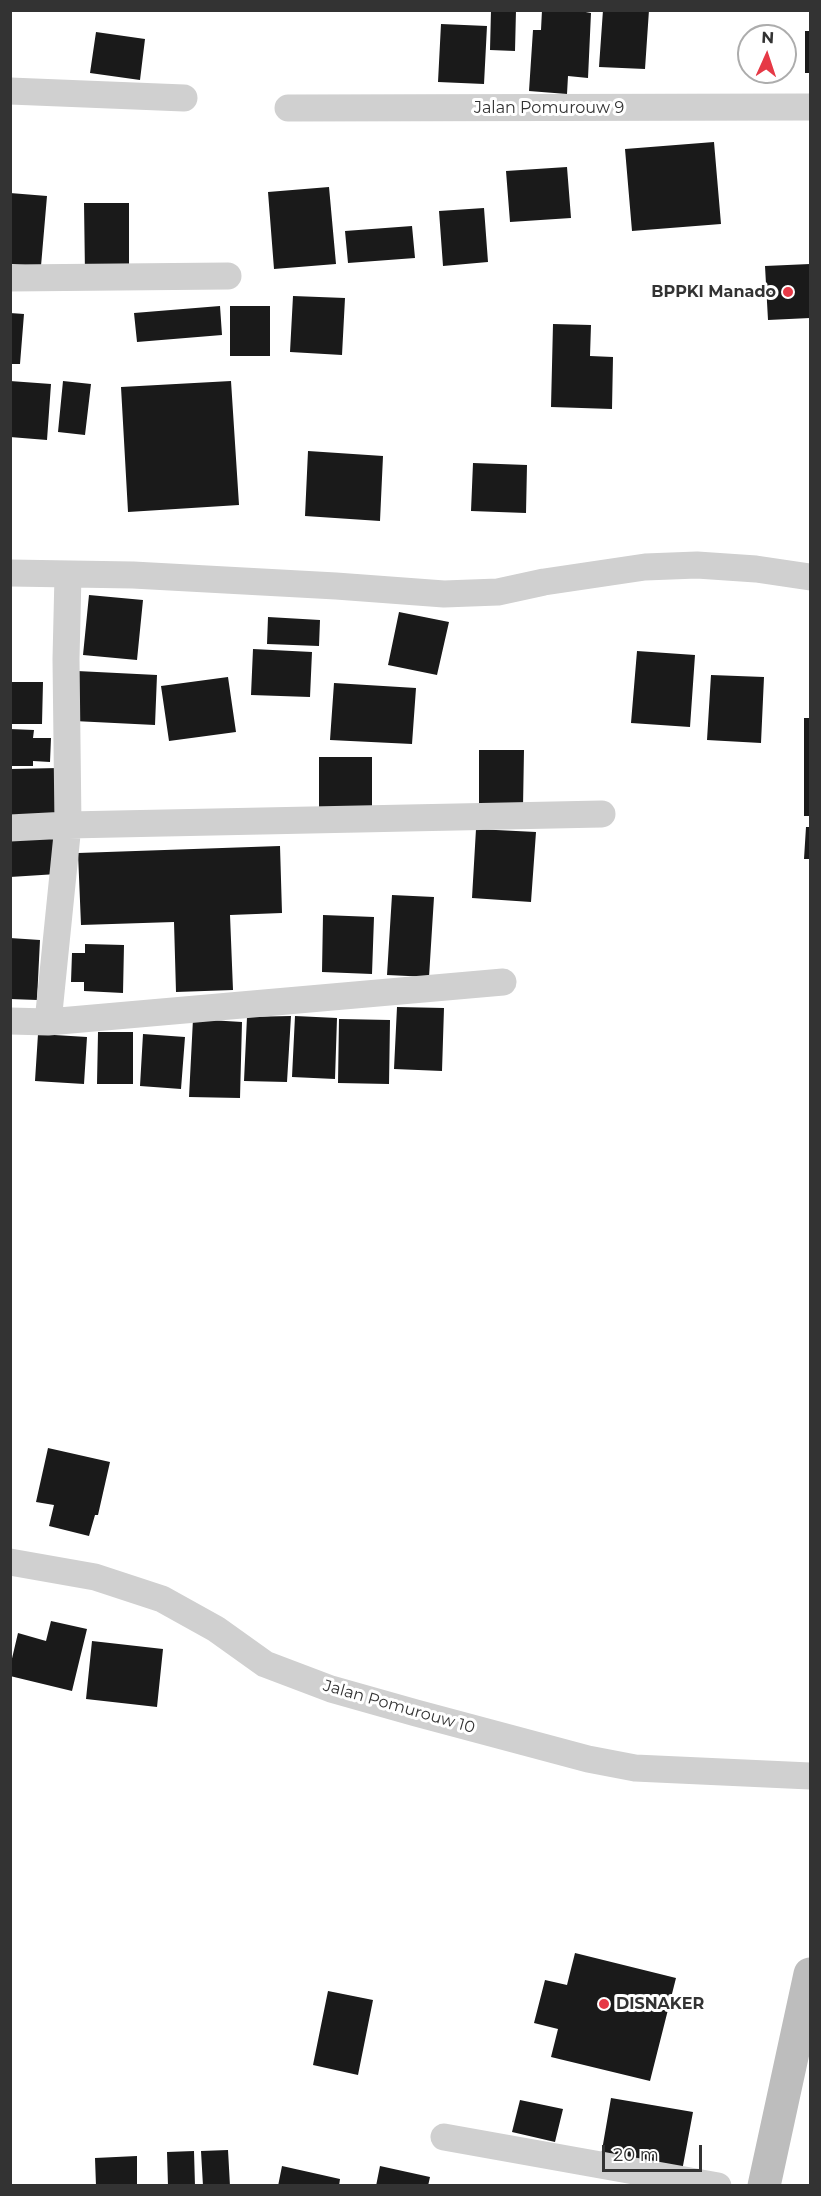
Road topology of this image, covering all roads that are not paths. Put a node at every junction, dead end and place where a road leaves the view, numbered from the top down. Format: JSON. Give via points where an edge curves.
{"nodes":[{"id":1,"x":10,"y":91,"type":"edge"},
{"id":2,"x":184,"y":99,"type":"dead end"},
{"id":3,"x":810,"y":107,"type":"edge"},
{"id":4,"x":288,"y":108,"type":"dead end"},
{"id":5,"x":228,"y":276,"type":"dead end"},
{"id":6,"x":10,"y":278,"type":"edge"},
{"id":7,"x":10,"y":573,"type":"edge"},
{"id":8,"x":68,"y":575,"type":"junction"},
{"id":9,"x":810,"y":577,"type":"edge"},
{"id":10,"x":602,"y":814,"type":"dead end"},
{"id":11,"x":68,"y":825,"type":"junction"},
{"id":12,"x":10,"y":828,"type":"edge"},
{"id":13,"x":502,"y":982,"type":"dead end"},
{"id":14,"x":10,"y":1021,"type":"edge"},
{"id":15,"x":48,"y":1022,"type":"junction"},
{"id":16,"x":10,"y":1562,"type":"edge"},
{"id":17,"x":810,"y":1776,"type":"edge"},
{"id":18,"x":810,"y":1974,"type":"edge"},
{"id":19,"x":444,"y":2138,"type":"dead end"},
{"id":20,"x":718,"y":2186,"type":"edge"},
{"id":21,"x":764,"y":2186,"type":"edge"}],
"edges":[{"from":1,"to":2,"type":"street"},
{"from":3,"to":4,"type":"street","name":"Jalan Pomurouw 9"},
{"from":5,"to":6,"type":"street"},
{"from":7,"to":8,"type":"street"},
{"from":8,"to":9,"type":"street","via":[[444,594],[498,592],[645,567],[697,565]]},
{"from":8,"to":11,"type":"street"},
{"from":10,"to":11,"type":"street"},
{"from":11,"to":12,"type":"street"},
{"from":11,"to":15,"type":"street"},
{"from":13,"to":15,"type":"street"},
{"from":14,"to":15,"type":"street"},
{"from":16,"to":17,"type":"street","name":"Jalan Pomurouw 10","via":[[95,1577],[162,1599],[216,1629],[265,1664],[331,1689],[416,1713],[635,1768]]},
{"from":18,"to":21,"type":"main road"},
{"from":19,"to":20,"type":"street"}]}
